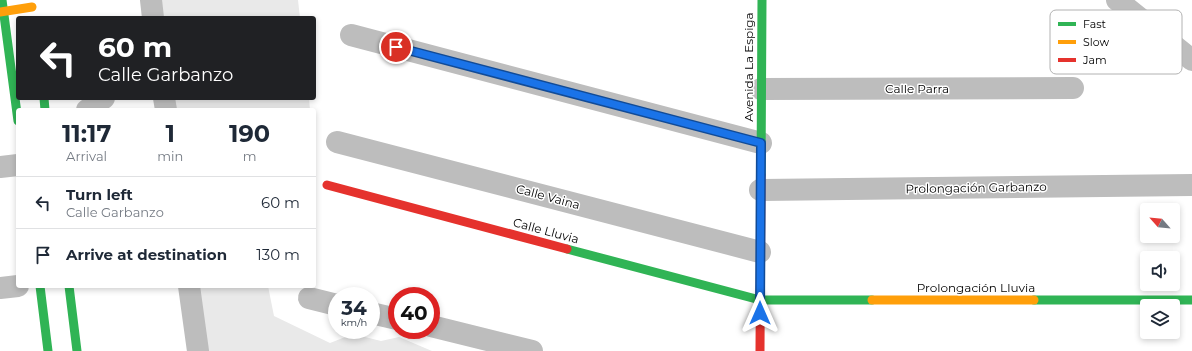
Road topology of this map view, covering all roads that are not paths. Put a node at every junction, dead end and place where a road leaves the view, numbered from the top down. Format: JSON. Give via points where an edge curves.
{"nodes":[{"id":1,"x":2,"y":0,"type":"edge"},
{"id":2,"x":151,"y":0,"type":"edge"},
{"id":3,"x":762,"y":0,"type":"edge"},
{"id":4,"x":1117,"y":0,"type":"edge"},
{"id":5,"x":31,"y":4,"type":"edge"},
{"id":6,"x":1130,"y":10,"type":"edge"},
{"id":7,"x":2,"y":12,"type":"edge"},
{"id":8,"x":33,"y":16,"type":"edge"},
{"id":9,"x":153,"y":16,"type":"edge"},
{"id":10,"x":351,"y":35,"type":"dead end"},
{"id":11,"x":16,"y":40,"type":"edge"},
{"id":12,"x":4,"y":41,"type":"edge"},
{"id":13,"x":1182,"y":52,"type":"edge"},
{"id":14,"x":1192,"y":60,"type":"edge"},
{"id":15,"x":1073,"y":88,"type":"dead end"},
{"id":16,"x":761,"y":89,"type":"junction"},
{"id":17,"x":101,"y":100,"type":"edge"},
{"id":18,"x":90,"y":108,"type":"edge"},
{"id":19,"x":16,"y":110,"type":"edge"},
{"id":20,"x":337,"y":142,"type":"dead end"},
{"id":21,"x":761,"y":143,"type":"junction"},
{"id":22,"x":16,"y":165,"type":"edge"},
{"id":23,"x":0,"y":167,"type":"edge"},
{"id":24,"x":327,"y":185,"type":"dead end"},
{"id":25,"x":1192,"y":185,"type":"edge"},
{"id":26,"x":760,"y":190,"type":"junction"},
{"id":27,"x":760,"y":252,"type":"junction"},
{"id":28,"x":16,"y":286,"type":"edge"},
{"id":29,"x":0,"y":288,"type":"edge"},
{"id":30,"x":40,"y":288,"type":"edge"},
{"id":31,"x":69,"y":288,"type":"edge"},
{"id":32,"x":189,"y":288,"type":"edge"},
{"id":33,"x":309,"y":298,"type":"dead end"},
{"id":34,"x":760,"y":300,"type":"junction"},
{"id":35,"x":1192,"y":300,"type":"edge"},
{"id":36,"x":328,"y":303,"type":"edge"},
{"id":37,"x":440,"y":328,"type":"edge"},
{"id":38,"x":48,"y":351,"type":"edge"},
{"id":39,"x":77,"y":351,"type":"edge"},
{"id":40,"x":198,"y":351,"type":"edge"},
{"id":41,"x":532,"y":351,"type":"edge"},
{"id":42,"x":760,"y":351,"type":"edge"}],
"edges":[{"from":1,"to":7,"type":"street"},
{"from":2,"to":9,"type":"street"},
{"from":3,"to":16,"type":"street","name":"Avenida La Espiga"},
{"from":4,"to":6,"type":"street"},
{"from":5,"to":7,"type":"street"},
{"from":5,"to":8,"type":"street"},
{"from":7,"to":12,"type":"street"},
{"from":10,"to":21,"type":"street"},
{"from":11,"to":12,"type":"street"},
{"from":12,"to":19,"type":"street"},
{"from":13,"to":14,"type":"street"},
{"from":15,"to":16,"type":"street","name":"Calle Parra"},
{"from":16,"to":21,"type":"street","name":"Avenida La Espiga"},
{"from":17,"to":18,"type":"street"},
{"from":20,"to":27,"type":"street","name":"Calle Vaina"},
{"from":21,"to":26,"type":"street","name":"Avenida La Espiga"},
{"from":22,"to":23,"type":"street"},
{"from":24,"to":34,"type":"street","name":"Calle Lluvia"},
{"from":25,"to":26,"type":"street","name":"Prolongación Garbanzo"},
{"from":26,"to":27,"type":"street","name":"Avenida La Espiga"},
{"from":27,"to":34,"type":"street","name":"Avenida La Espiga"},
{"from":28,"to":29,"type":"street"},
{"from":30,"to":38,"type":"street"},
{"from":31,"to":39,"type":"street"},
{"from":32,"to":40,"type":"street"},
{"from":33,"to":36,"type":"street"},
{"from":34,"to":35,"type":"street","name":"Prolongación Lluvia"},
{"from":34,"to":42,"type":"street","name":"Avenida La Espiga"},
{"from":37,"to":41,"type":"street"}]}
